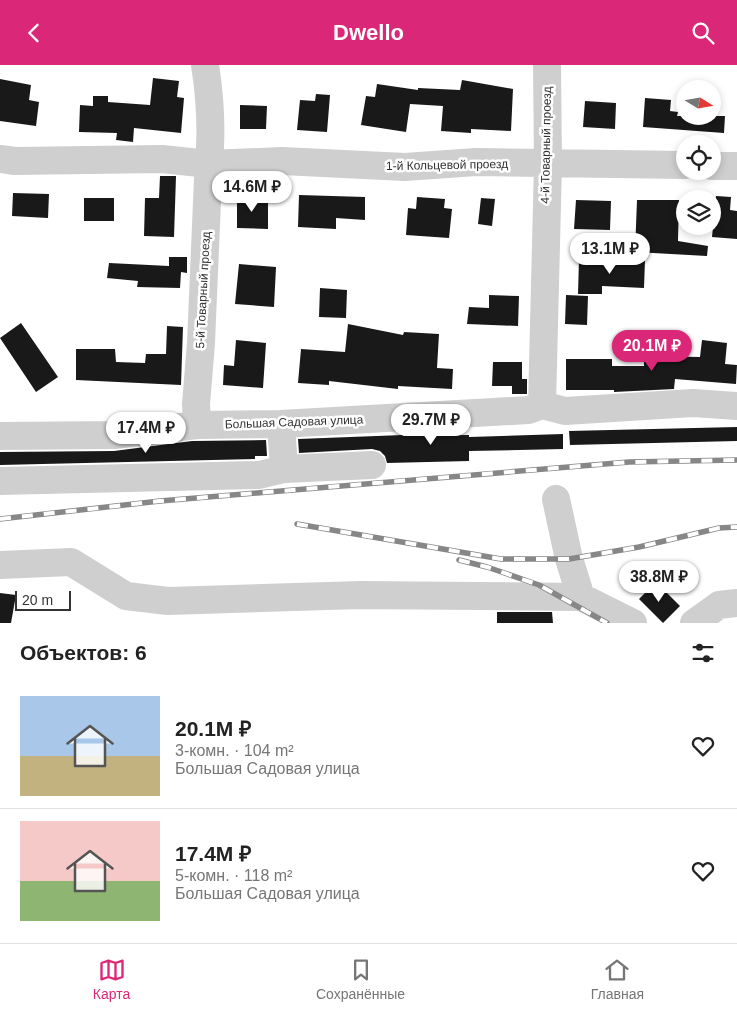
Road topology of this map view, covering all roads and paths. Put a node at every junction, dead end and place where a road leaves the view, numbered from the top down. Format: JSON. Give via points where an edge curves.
{"nodes":[{"id":1,"x":205,"y":65,"type":"edge"},
{"id":2,"x":547,"y":65,"type":"edge"},
{"id":3,"x":0,"y":159,"type":"edge"},
{"id":4,"x":209,"y":164,"type":"junction"},
{"id":5,"x":548,"y":164,"type":"junction"},
{"id":6,"x":676,"y":165,"type":"edge"},
{"id":7,"x":721,"y":166,"type":"edge"},
{"id":8,"x":737,"y":166,"type":"edge"},
{"id":9,"x":542,"y":405,"type":"junction"},
{"id":10,"x":737,"y":406,"type":"edge"},
{"id":11,"x":280,"y":424,"type":"junction"},
{"id":12,"x":197,"y":425,"type":"junction"},
{"id":13,"x":0,"y":436,"type":"edge"},
{"id":14,"x":372,"y":465,"type":"dead end"},
{"id":15,"x":284,"y":469,"type":"junction"},
{"id":16,"x":0,"y":481,"type":"edge"},
{"id":17,"x":556,"y":499,"type":"dead end"},
{"id":18,"x":0,"y":565,"type":"edge"},
{"id":19,"x":581,"y":597,"type":"junction"},
{"id":20,"x":737,"y":603,"type":"edge"},
{"id":21,"x":633,"y":623,"type":"edge"},
{"id":22,"x":694,"y":623,"type":"edge"}],
"edges":[{"from":1,"to":4,"type":"street","name":"5-й Товарный проезд","via":[[211,151]]},
{"from":2,"to":5,"type":"street","name":"4-й Товарный проезд"},
{"from":3,"to":4,"type":"street","name":"1-й Кольцевой проезд","via":[[162,159]]},
{"from":4,"to":5,"type":"street","name":"1-й Кольцевой проезд","via":[[282,161],[405,167],[476,162]]},
{"from":4,"to":12,"type":"street","name":"5-й Товарный проезд"},
{"from":5,"to":6,"type":"street","name":"1-й Кольцевой проезд"},
{"from":5,"to":9,"type":"street","name":"4-й Товарный проезд"},
{"from":7,"to":8,"type":"street"},
{"from":9,"to":10,"type":"street","name":"Большая Садовая улица","via":[[565,411],[693,403]]},
{"from":9,"to":11,"type":"street","name":"Большая Садовая улица","via":[[529,410]]},
{"from":11,"to":12,"type":"street","name":"Большая Садовая улица"},
{"from":11,"to":15,"type":"street"},
{"from":12,"to":13,"type":"street","name":"Большая Садовая улица","via":[[114,435]]},
{"from":14,"to":15,"type":"street"},
{"from":15,"to":16,"type":"street","via":[[259,475]]},
{"from":17,"to":19,"type":"street"},
{"from":18,"to":19,"type":"street","via":[[71,562],[126,596],[168,601],[360,595]]},
{"from":19,"to":21,"type":"street"},
{"from":20,"to":22,"type":"street","via":[[719,605]]}]}
